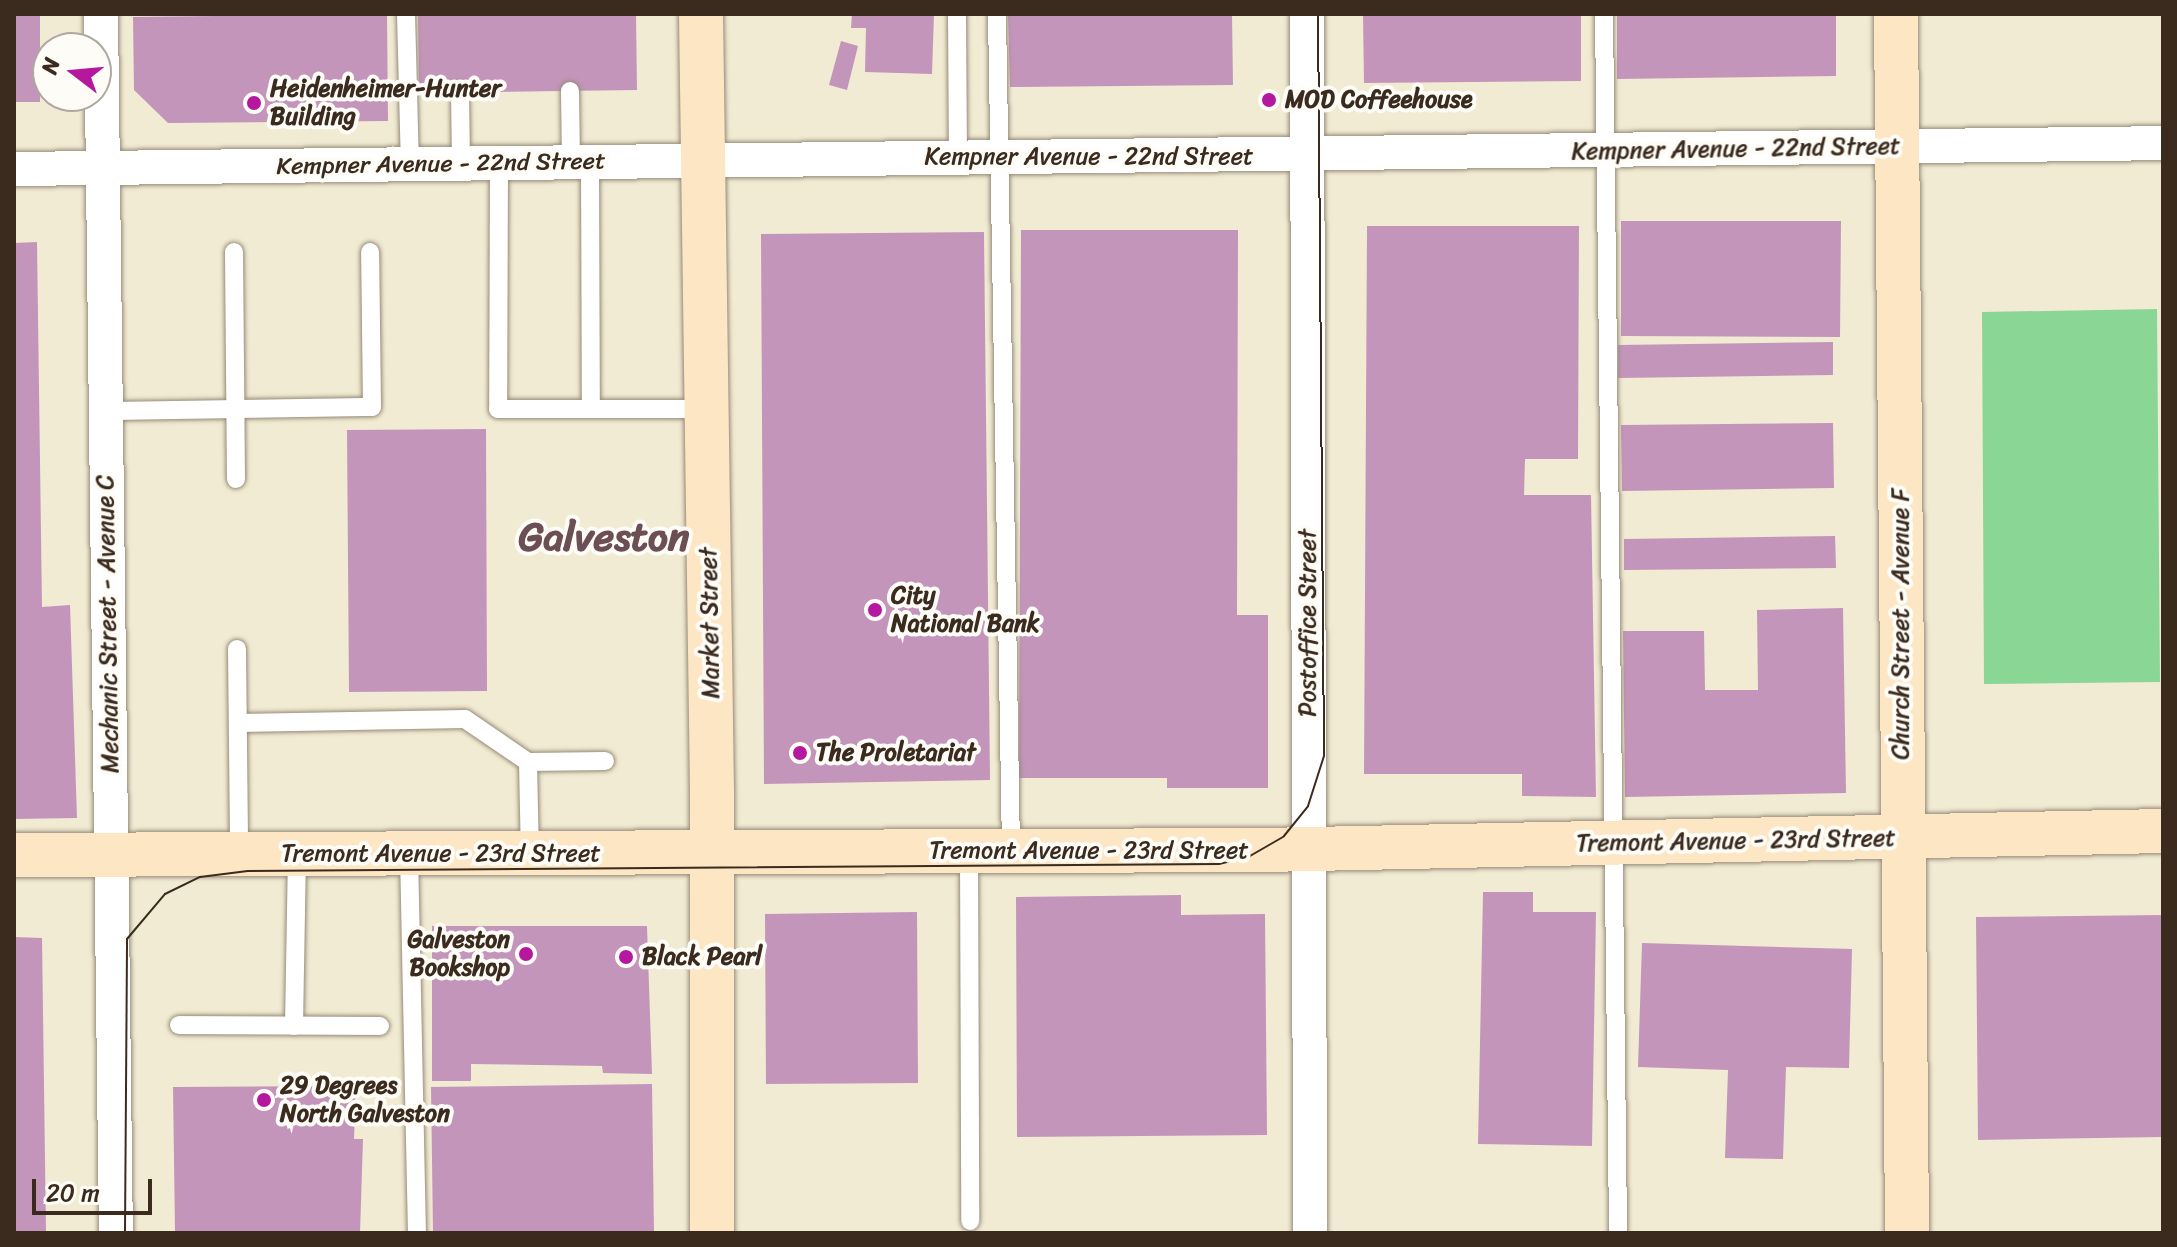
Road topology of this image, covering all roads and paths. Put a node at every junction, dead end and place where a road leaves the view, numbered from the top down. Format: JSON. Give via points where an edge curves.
{"nodes":[{"id":1,"x":101,"y":14,"type":"edge"},
{"id":2,"x":406,"y":14,"type":"edge"},
{"id":3,"x":701,"y":14,"type":"edge"},
{"id":4,"x":957,"y":14,"type":"edge"},
{"id":5,"x":997,"y":14,"type":"edge"},
{"id":6,"x":1307,"y":14,"type":"edge"},
{"id":7,"x":1604,"y":14,"type":"edge"},
{"id":8,"x":1896,"y":14,"type":"edge"},
{"id":9,"x":570,"y":91,"type":"dead end"},
{"id":10,"x":460,"y":92,"type":"dead end"},
{"id":11,"x":2163,"y":143,"type":"edge"},
{"id":12,"x":1897,"y":146,"type":"junction"},
{"id":13,"x":1603,"y":150,"type":"junction"},
{"id":14,"x":1309,"y":155,"type":"junction"},
{"id":15,"x":999,"y":157,"type":"junction"},
{"id":16,"x":958,"y":158,"type":"junction"},
{"id":17,"x":704,"y":161,"type":"junction"},
{"id":18,"x":581,"y":162,"type":"junction"},
{"id":19,"x":499,"y":163,"type":"junction"},
{"id":20,"x":410,"y":164,"type":"junction"},
{"id":21,"x":461,"y":164,"type":"junction"},
{"id":22,"x":102,"y":168,"type":"junction"},
{"id":23,"x":14,"y":169,"type":"edge"},
{"id":24,"x":234,"y":252,"type":"dead end"},
{"id":25,"x":370,"y":252,"type":"dead end"},
{"id":26,"x":235,"y":409,"type":"junction"},
{"id":27,"x":591,"y":409,"type":"junction"},
{"id":28,"x":707,"y":409,"type":"junction"},
{"id":29,"x":105,"y":411,"type":"junction"},
{"id":30,"x":236,"y":479,"type":"dead end"},
{"id":31,"x":237,"y":649,"type":"dead end"},
{"id":32,"x":238,"y":723,"type":"junction"},
{"id":33,"x":605,"y":761,"type":"dead end"},
{"id":34,"x":528,"y":762,"type":"junction"},
{"id":35,"x":2163,"y":831,"type":"edge"},
{"id":36,"x":1903,"y":838,"type":"junction"},
{"id":37,"x":1613,"y":843,"type":"junction"},
{"id":38,"x":1308,"y":848,"type":"junction"},
{"id":39,"x":990,"y":851,"type":"junction"},
{"id":40,"x":409,"y":853,"type":"junction"},
{"id":41,"x":239,"y":854,"type":"junction"},
{"id":42,"x":297,"y":854,"type":"junction"},
{"id":43,"x":530,"y":854,"type":"junction"},
{"id":44,"x":14,"y":855,"type":"edge"},
{"id":45,"x":111,"y":855,"type":"junction"},
{"id":46,"x":712,"y":855,"type":"junction"},
{"id":47,"x":179,"y":1025,"type":"dead end"},
{"id":48,"x":294,"y":1026,"type":"junction"},
{"id":49,"x":380,"y":1026,"type":"dead end"},
{"id":50,"x":970,"y":1221,"type":"dead end"},
{"id":51,"x":116,"y":1233,"type":"edge"},
{"id":52,"x":417,"y":1233,"type":"edge"},
{"id":53,"x":712,"y":1233,"type":"edge"},
{"id":54,"x":1310,"y":1233,"type":"edge"},
{"id":55,"x":1618,"y":1233,"type":"edge"},
{"id":56,"x":1907,"y":1233,"type":"edge"}],
"edges":[{"from":1,"to":22,"type":"street","name":"Mechanic Street - Avenue C"},
{"from":2,"to":20,"type":"lane"},
{"from":3,"to":17,"type":"street","name":"Market Street"},
{"from":4,"to":16,"type":"lane"},
{"from":5,"to":15,"type":"lane"},
{"from":6,"to":14,"type":"street","name":"Postoffice Street"},
{"from":7,"to":13,"type":"lane"},
{"from":8,"to":12,"type":"street","name":"Church Street - Avenue F"},
{"from":9,"to":18,"type":"lane"},
{"from":10,"to":21,"type":"lane"},
{"from":11,"to":12,"type":"street","name":"Kempner Avenue - 22nd Street"},
{"from":12,"to":13,"type":"street","name":"Kempner Avenue - 22nd Street"},
{"from":12,"to":36,"type":"street","name":"Church Street - Avenue F"},
{"from":13,"to":14,"type":"street","name":"Kempner Avenue - 22nd Street"},
{"from":13,"to":37,"type":"lane"},
{"from":14,"to":15,"type":"street","name":"Kempner Avenue - 22nd Street"},
{"from":14,"to":38,"type":"street","name":"Postoffice Street"},
{"from":15,"to":16,"type":"street","name":"Kempner Avenue - 22nd Street"},
{"from":15,"to":39,"type":"lane"},
{"from":16,"to":17,"type":"street","name":"Kempner Avenue - 22nd Street"},
{"from":17,"to":18,"type":"street","name":"Kempner Avenue - 22nd Street"},
{"from":17,"to":28,"type":"street","name":"Market Street"},
{"from":18,"to":19,"type":"street","name":"Kempner Avenue - 22nd Street"},
{"from":18,"to":27,"type":"lane"},
{"from":19,"to":21,"type":"street","name":"Kempner Avenue - 22nd Street"},
{"from":19,"to":27,"type":"lane","via":[[498,409]]},
{"from":20,"to":21,"type":"street","name":"Kempner Avenue - 22nd Street"},
{"from":20,"to":22,"type":"street","name":"Kempner Avenue - 22nd Street"},
{"from":22,"to":23,"type":"street","name":"Kempner Avenue - 22nd Street"},
{"from":22,"to":29,"type":"street","name":"Mechanic Street - Avenue C"},
{"from":24,"to":26,"type":"lane"},
{"from":25,"to":26,"type":"lane","via":[[372,407]]},
{"from":26,"to":29,"type":"lane"},
{"from":26,"to":30,"type":"lane"},
{"from":27,"to":28,"type":"lane"},
{"from":28,"to":46,"type":"street","name":"Market Street"},
{"from":29,"to":45,"type":"street","name":"Mechanic Street - Avenue C"},
{"from":31,"to":32,"type":"lane"},
{"from":32,"to":34,"type":"lane","via":[[465,719]]},
{"from":32,"to":41,"type":"lane"},
{"from":33,"to":34,"type":"lane"},
{"from":34,"to":43,"type":"lane"},
{"from":35,"to":36,"type":"street","name":"Tremont Avenue - 23rd Street"},
{"from":36,"to":37,"type":"street","name":"Tremont Avenue - 23rd Street"},
{"from":36,"to":56,"type":"street","name":"Church Street - Avenue F"},
{"from":37,"to":38,"type":"street","name":"Tremont Avenue - 23rd Street"},
{"from":37,"to":55,"type":"lane"},
{"from":38,"to":39,"type":"street","name":"Tremont Avenue - 23rd Street"},
{"from":38,"to":54,"type":"street","name":"Postoffice Street"},
{"from":39,"to":46,"type":"street","name":"Tremont Avenue - 23rd Street"},
{"from":39,"to":50,"type":"lane","via":[[970,1119]]},
{"from":40,"to":42,"type":"street","name":"Tremont Avenue - 23rd Street"},
{"from":40,"to":43,"type":"street","name":"Tremont Avenue - 23rd Street"},
{"from":40,"to":52,"type":"lane"},
{"from":41,"to":42,"type":"street","name":"Tremont Avenue - 23rd Street"},
{"from":41,"to":45,"type":"street","name":"Tremont Avenue - 23rd Street"},
{"from":42,"to":48,"type":"lane"},
{"from":43,"to":46,"type":"street","name":"Tremont Avenue - 23rd Street"},
{"from":44,"to":45,"type":"street","name":"Tremont Avenue - 23rd Street"},
{"from":45,"to":51,"type":"street","name":"Mechanic Street - Avenue C"},
{"from":46,"to":53,"type":"street","name":"Market Street"},
{"from":47,"to":48,"type":"lane"},
{"from":48,"to":49,"type":"lane"}]}
